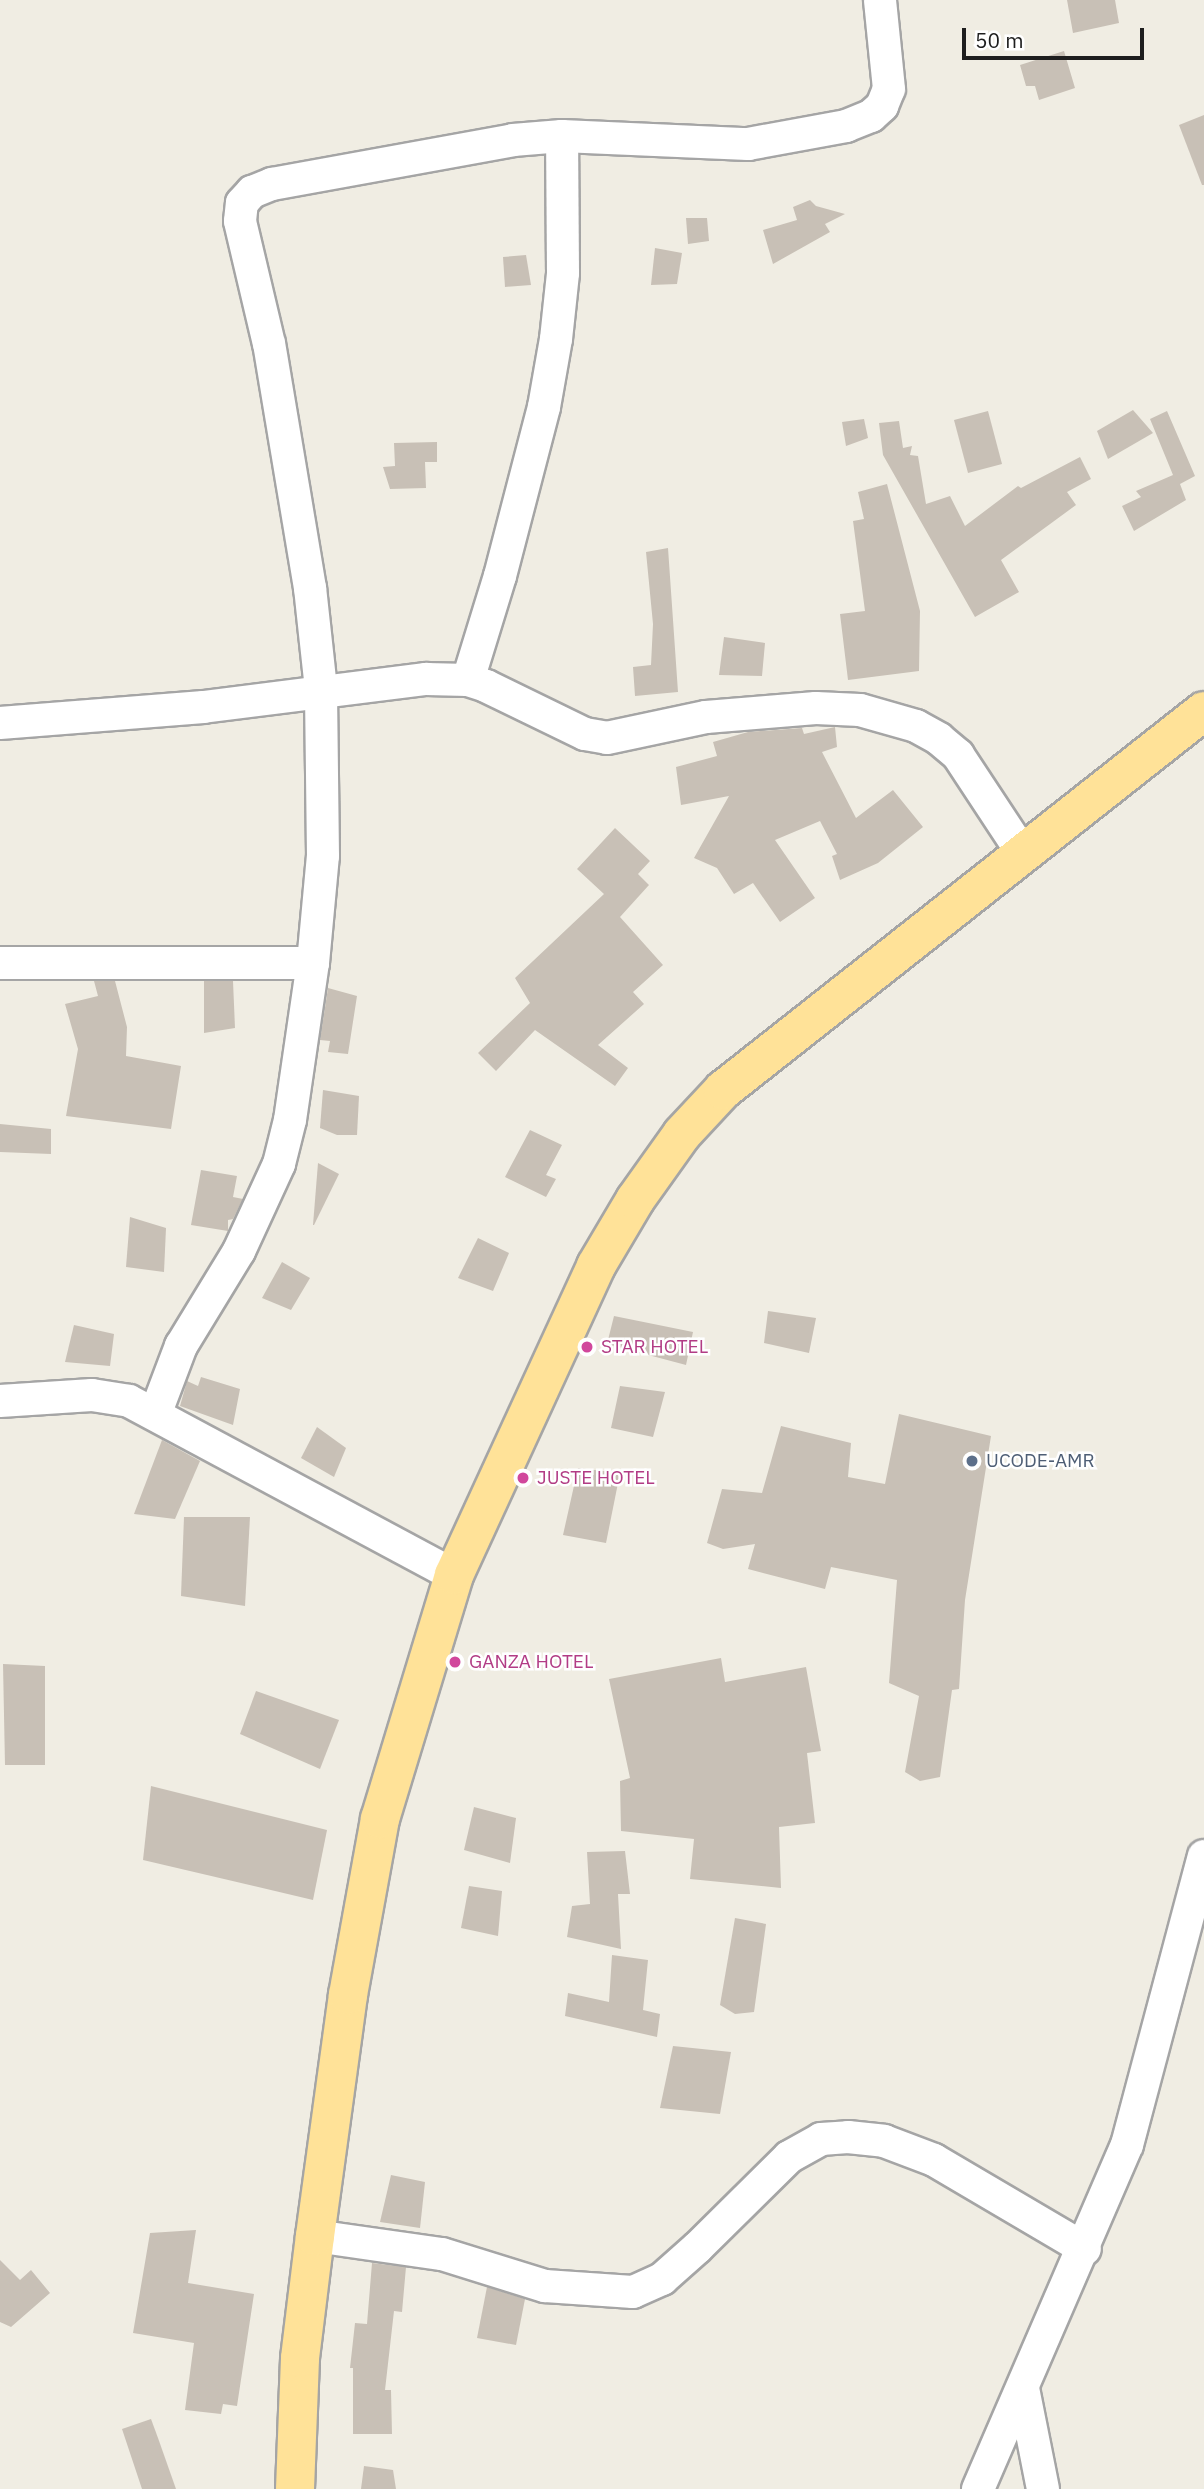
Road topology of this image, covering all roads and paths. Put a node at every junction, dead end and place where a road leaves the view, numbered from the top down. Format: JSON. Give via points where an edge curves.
{"nodes":[{"id":1,"x":880,"y":0,"type":"edge"},
{"id":2,"x":562,"y":136,"type":"junction"},
{"id":3,"x":468,"y":680,"type":"junction"},
{"id":4,"x":321,"y":689,"type":"junction"},
{"id":5,"x":1204,"y":711,"type":"edge"},
{"id":6,"x":0,"y":723,"type":"edge"},
{"id":7,"x":1022,"y":852,"type":"junction"},
{"id":8,"x":0,"y":963,"type":"edge"},
{"id":9,"x":313,"y":963,"type":"junction"},
{"id":10,"x":0,"y":1401,"type":"edge"},
{"id":11,"x":156,"y":1412,"type":"junction"},
{"id":12,"x":454,"y":1575,"type":"junction"},
{"id":13,"x":1204,"y":1856,"type":"edge"},
{"id":14,"x":315,"y":2236,"type":"junction"},
{"id":15,"x":1085,"y":2249,"type":"junction"},
{"id":16,"x":1023,"y":2388,"type":"junction"},
{"id":17,"x":295,"y":2489,"type":"edge"},
{"id":18,"x":978,"y":2489,"type":"edge"},
{"id":19,"x":1043,"y":2489,"type":"edge"}],
"edges":[{"from":1,"to":2,"type":"street","via":[[889,89],[882,106],[871,116],[797,138],[748,144]]},
{"from":2,"to":3,"type":"street","via":[[563,273],[553,352],[500,576]]},
{"from":2,"to":4,"type":"street","via":[[513,140],[272,184],[252,191],[242,203],[240,221],[295,480]]},
{"from":3,"to":4,"type":"street"},
{"from":3,"to":7,"type":"street","via":[[585,734],[607,738],[706,718],[816,708],[860,710],[916,726],[958,755]]},
{"from":4,"to":6,"type":"street","via":[[202,707]]},
{"from":4,"to":9,"type":"street","via":[[323,856]]},
{"from":5,"to":7,"type":"main road"},
{"from":7,"to":12,"type":"main road","via":[[723,1090],[682,1134],[596,1266]]},
{"from":8,"to":9,"type":"street"},
{"from":9,"to":11,"type":"street","via":[[290,1120],[279,1164],[239,1251],[181,1346]]},
{"from":10,"to":11,"type":"street","via":[[92,1395],[129,1401]]},
{"from":11,"to":12,"type":"street"},
{"from":12,"to":14,"type":"main road","via":[[380,1819],[348,1995]]},
{"from":13,"to":15,"type":"street","via":[[1127,2145]]},
{"from":14,"to":15,"type":"street","via":[[442,2254],[545,2286],[633,2292],[662,2279],[697,2249],[789,2157],[821,2139],[848,2137],[884,2141],[934,2160]]},
{"from":14,"to":17,"type":"main road","via":[[300,2358]]},
{"from":15,"to":16,"type":"street"},
{"from":16,"to":18,"type":"street"},
{"from":16,"to":19,"type":"street"}]}
